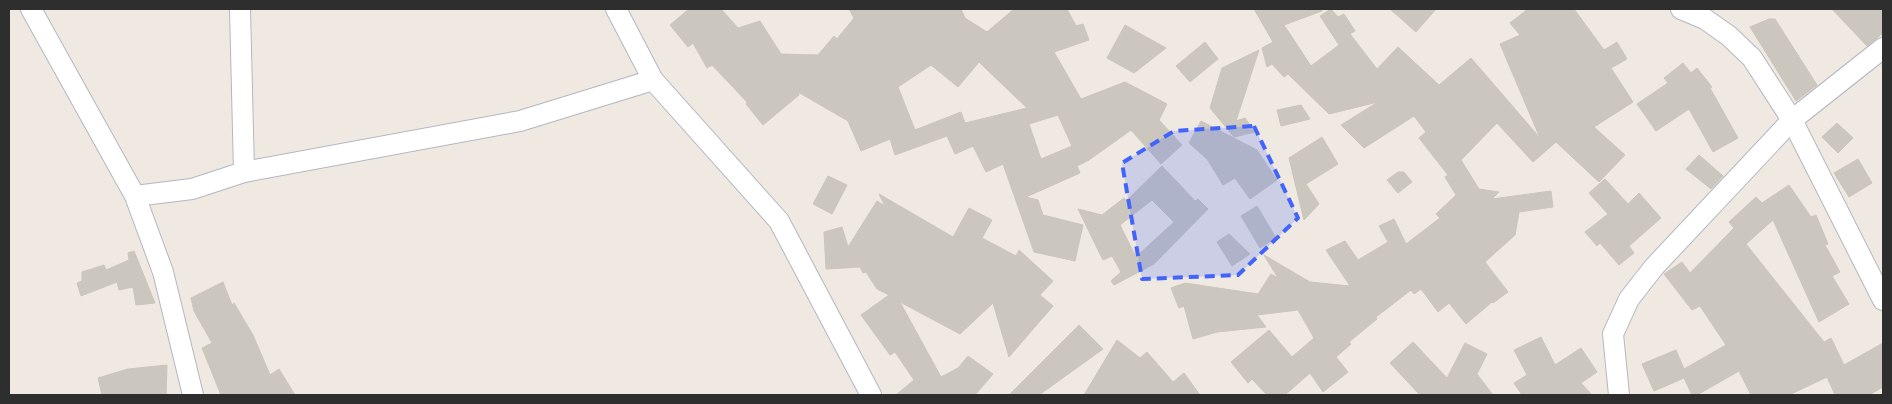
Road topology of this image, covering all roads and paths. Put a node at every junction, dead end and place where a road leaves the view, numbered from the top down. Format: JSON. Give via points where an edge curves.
{"nodes":[{"id":1,"x":31,"y":9,"type":"edge"},
{"id":2,"x":240,"y":9,"type":"edge"},
{"id":3,"x":616,"y":9,"type":"edge"},
{"id":4,"x":1681,"y":9,"type":"edge"},
{"id":5,"x":1883,"y":48,"type":"edge"},
{"id":6,"x":654,"y":80,"type":"junction"},
{"id":7,"x":1792,"y":120,"type":"junction"},
{"id":8,"x":244,"y":172,"type":"junction"},
{"id":9,"x":135,"y":196,"type":"junction"},
{"id":10,"x":1883,"y":300,"type":"edge"},
{"id":11,"x":192,"y":395,"type":"edge"},
{"id":12,"x":871,"y":395,"type":"edge"},
{"id":13,"x":1619,"y":395,"type":"edge"}],
"edges":[{"from":1,"to":9,"type":"street"},
{"from":2,"to":8,"type":"street"},
{"from":3,"to":6,"type":"street"},
{"from":4,"to":7,"type":"street","via":[[1705,19],[1752,58]]},
{"from":5,"to":7,"type":"street"},
{"from":6,"to":8,"type":"street","via":[[520,121]]},
{"from":6,"to":12,"type":"street","via":[[779,221]]},
{"from":7,"to":10,"type":"street"},
{"from":7,"to":13,"type":"street","via":[[1654,267],[1629,299],[1613,334]]},
{"from":8,"to":9,"type":"street","via":[[192,189]]},
{"from":9,"to":11,"type":"street","via":[[163,272]]}]}
